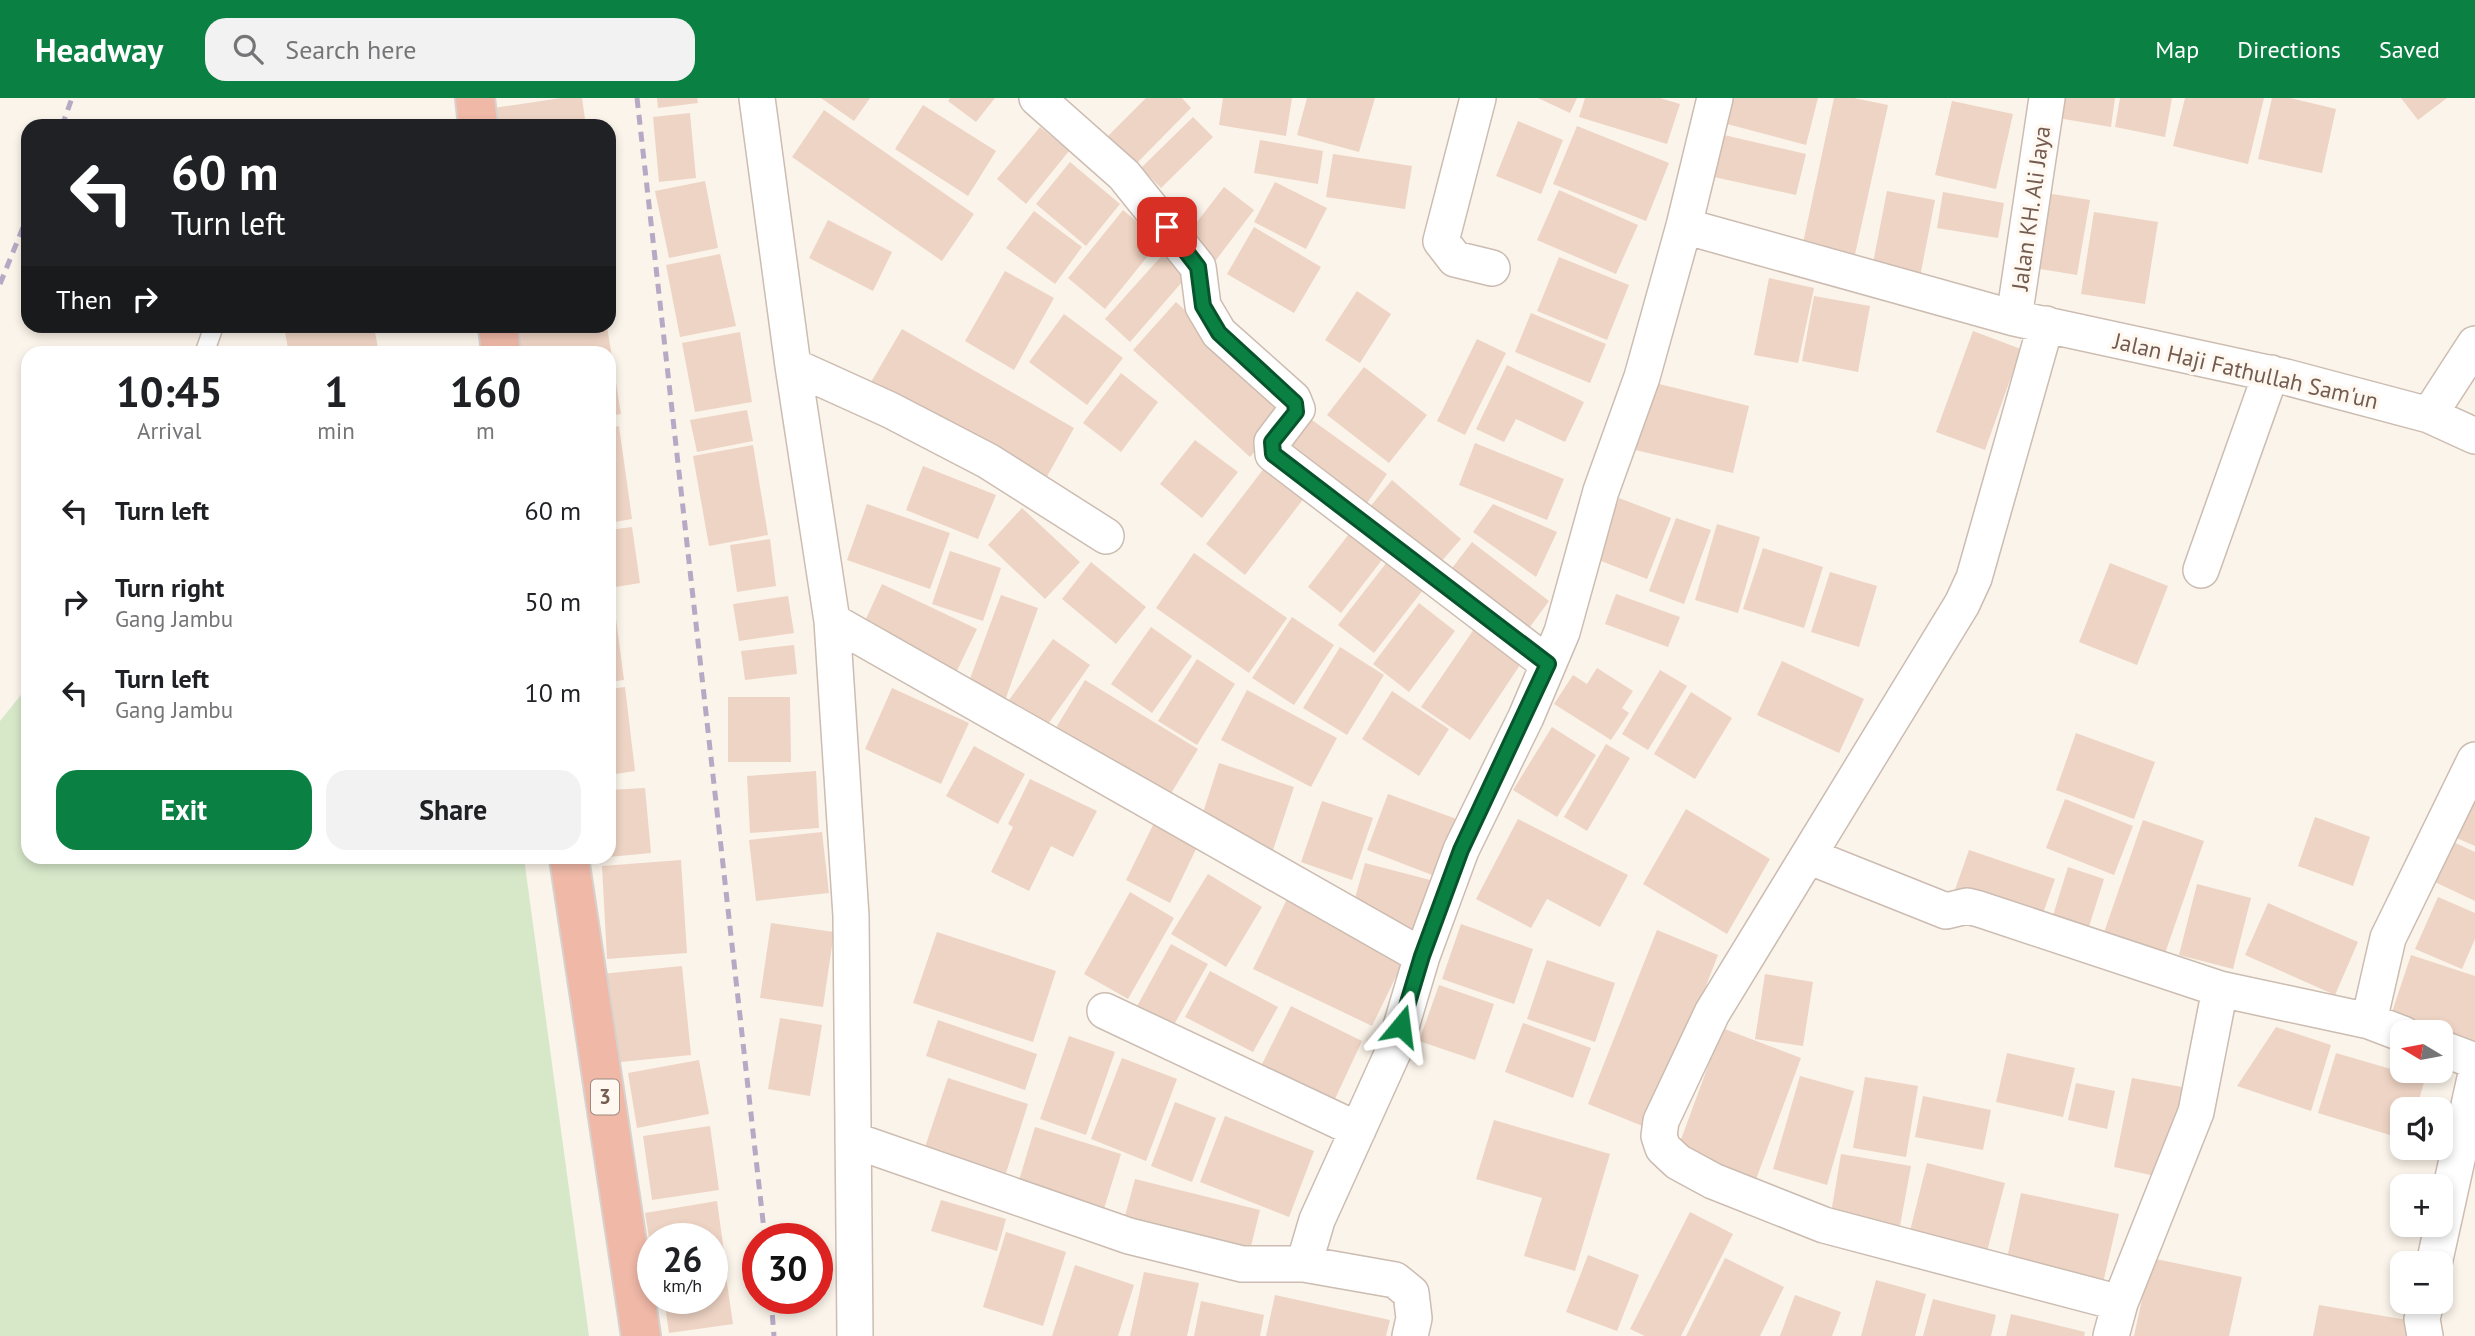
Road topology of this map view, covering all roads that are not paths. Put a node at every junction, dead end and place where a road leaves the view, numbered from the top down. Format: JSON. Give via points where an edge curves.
{"nodes":[{"id":1,"x":475,"y":98,"type":"edge"},
{"id":2,"x":757,"y":98,"type":"edge"},
{"id":3,"x":1037,"y":98,"type":"edge"},
{"id":4,"x":1478,"y":98,"type":"edge"},
{"id":5,"x":1714,"y":98,"type":"edge"},
{"id":6,"x":2047,"y":98,"type":"edge"},
{"id":7,"x":477,"y":119,"type":"edge"},
{"id":8,"x":1684,"y":226,"type":"junction"},
{"id":9,"x":1492,"y":268,"type":"dead end"},
{"id":10,"x":2030,"y":321,"type":"junction"},
{"id":11,"x":2475,"y":344,"type":"edge"},
{"id":12,"x":793,"y":366,"type":"junction"},
{"id":13,"x":2271,"y":373,"type":"junction"},
{"id":14,"x":2429,"y":415,"type":"junction"},
{"id":15,"x":2475,"y":436,"type":"edge"},
{"id":16,"x":1106,"y":536,"type":"dead end"},
{"id":17,"x":2201,"y":570,"type":"dead end"},
{"id":18,"x":832,"y":621,"type":"junction"},
{"id":19,"x":1548,"y":664,"type":"junction"},
{"id":20,"x":2475,"y":760,"type":"edge"},
{"id":21,"x":1808,"y":856,"type":"junction"},
{"id":22,"x":570,"y":864,"type":"edge"},
{"id":23,"x":1422,"y":956,"type":"junction"},
{"id":24,"x":2220,"y":989,"type":"junction"},
{"id":25,"x":1105,"y":1011,"type":"dead end"},
{"id":26,"x":2370,"y":1021,"type":"junction"},
{"id":27,"x":2390,"y":1029,"type":"edge"},
{"id":28,"x":2454,"y":1053,"type":"edge"},
{"id":29,"x":2475,"y":1061,"type":"edge"},
{"id":30,"x":2475,"y":1078,"type":"edge"},
{"id":31,"x":1358,"y":1130,"type":"junction"},
{"id":32,"x":853,"y":1140,"type":"junction"},
{"id":33,"x":2437,"y":1251,"type":"edge"},
{"id":34,"x":1304,"y":1264,"type":"junction"},
{"id":35,"x":2120,"y":1303,"type":"junction"},
{"id":36,"x":2423,"y":1314,"type":"edge"},
{"id":37,"x":641,"y":1336,"type":"edge"},
{"id":38,"x":855,"y":1336,"type":"edge"},
{"id":39,"x":1410,"y":1336,"type":"edge"},
{"id":40,"x":2111,"y":1336,"type":"edge"},
{"id":41,"x":2425,"y":1336,"type":"edge"}],
"edges":[{"from":1,"to":7,"type":"highway"},
{"from":2,"to":12,"type":"street"},
{"from":3,"to":19,"type":"street","via":[[1124,175],[1198,267],[1203,306],[1219,333],[1293,399],[1296,412],[1272,442],[1273,454]]},
{"from":4,"to":9,"type":"street","via":[[1441,241],[1455,259]]},
{"from":5,"to":8,"type":"street"},
{"from":6,"to":10,"type":"street","name":"Jalan KH. Ali Jaya"},
{"from":8,"to":10,"type":"street","name":"Jalan Haji Fathullah Sam'un"},
{"from":8,"to":19,"type":"street","via":[[1642,377]]},
{"from":10,"to":13,"type":"street","name":"Jalan Haji Fathullah Sam'un"},
{"from":10,"to":21,"type":"street","name":"Jalan KH. Ali Jaya","via":[[1974,578]]},
{"from":11,"to":14,"type":"street"},
{"from":12,"to":16,"type":"street","via":[[988,461]]},
{"from":12,"to":18,"type":"street"},
{"from":13,"to":14,"type":"street","name":"Jalan Haji Fathullah Sam'un"},
{"from":13,"to":17,"type":"street"},
{"from":14,"to":15,"type":"street","name":"Jalan Haji Fathullah Sam'un"},
{"from":18,"to":23,"type":"street"},
{"from":18,"to":32,"type":"street","via":[[851,916]]},
{"from":19,"to":23,"type":"street","via":[[1461,850]]},
{"from":20,"to":26,"type":"street","via":[[2388,938]]},
{"from":21,"to":24,"type":"street","via":[[1935,908],[1979,909]]},
{"from":21,"to":35,"type":"street","name":"Jalan KH. Ali Jaya","via":[[1712,1013],[1661,1121],[1663,1148],[1713,1181],[1824,1226]]},
{"from":22,"to":37,"type":"highway","number":"3"},
{"from":23,"to":31,"type":"street","via":[[1394,1050]]},
{"from":24,"to":26,"type":"street"},
{"from":24,"to":35,"type":"street","via":[[2196,1112]]},
{"from":25,"to":31,"type":"street"},
{"from":26,"to":27,"type":"street"},
{"from":28,"to":29,"type":"street"},
{"from":30,"to":33,"type":"street"},
{"from":31,"to":34,"type":"street","via":[[1317,1220]]},
{"from":32,"to":34,"type":"street","via":[[1129,1236],[1242,1264]]},
{"from":32,"to":38,"type":"street"},
{"from":34,"to":39,"type":"street","via":[[1395,1280],[1411,1293],[1415,1318]]},
{"from":35,"to":40,"type":"street"},
{"from":36,"to":41,"type":"street"}]}
